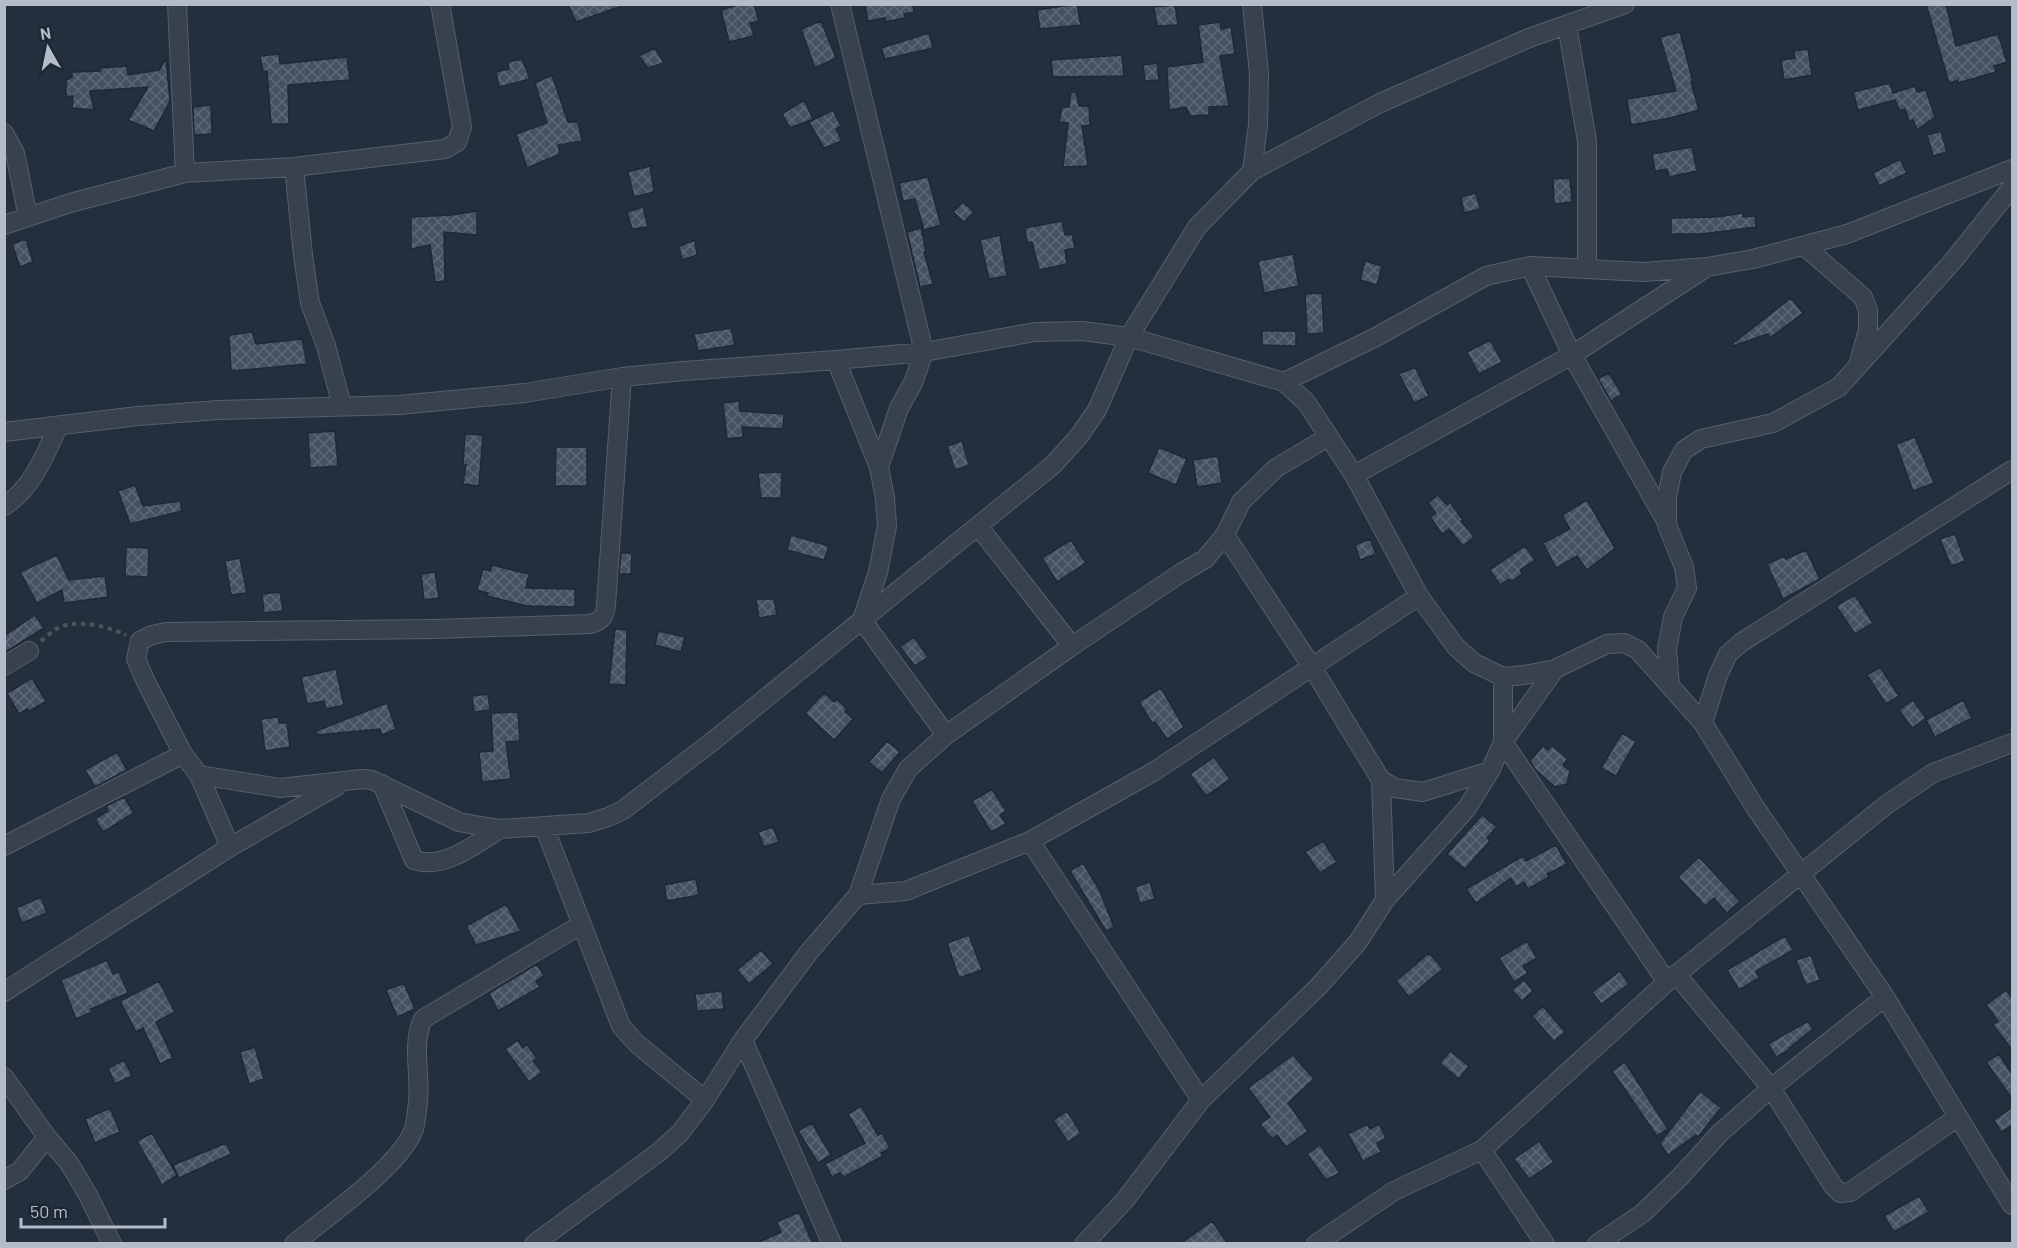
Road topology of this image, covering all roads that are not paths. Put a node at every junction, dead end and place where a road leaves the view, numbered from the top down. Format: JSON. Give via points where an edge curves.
{"nodes":[{"id":1,"x":177,"y":4,"type":"edge"},
{"id":2,"x":440,"y":4,"type":"edge"},
{"id":3,"x":840,"y":4,"type":"edge"},
{"id":4,"x":1252,"y":4,"type":"edge"},
{"id":5,"x":1625,"y":4,"type":"edge"},
{"id":6,"x":1568,"y":25,"type":"junction"},
{"id":7,"x":4,"y":134,"type":"edge"},
{"id":8,"x":294,"y":167,"type":"junction"},
{"id":9,"x":2013,"y":169,"type":"edge"},
{"id":10,"x":1252,"y":171,"type":"junction"},
{"id":11,"x":185,"y":173,"type":"junction"},
{"id":12,"x":2013,"y":187,"type":"edge"},
{"id":13,"x":28,"y":217,"type":"junction"},
{"id":14,"x":4,"y":225,"type":"edge"},
{"id":15,"x":1804,"y":246,"type":"junction"},
{"id":16,"x":1530,"y":266,"type":"junction"},
{"id":17,"x":1707,"y":267,"type":"junction"},
{"id":18,"x":1587,"y":269,"type":"junction"},
{"id":19,"x":1129,"y":337,"type":"junction"},
{"id":20,"x":924,"y":352,"type":"junction"},
{"id":21,"x":1572,"y":355,"type":"junction"},
{"id":22,"x":836,"y":360,"type":"junction"},
{"id":23,"x":1858,"y":366,"type":"junction"},
{"id":24,"x":622,"y":377,"type":"junction"},
{"id":25,"x":1284,"y":382,"type":"junction"},
{"id":26,"x":342,"y":406,"type":"junction"},
{"id":27,"x":58,"y":428,"type":"junction"},
{"id":28,"x":4,"y":432,"type":"edge"},
{"id":29,"x":1328,"y":437,"type":"junction"},
{"id":30,"x":879,"y":467,"type":"junction"},
{"id":31,"x":2013,"y":470,"type":"edge"},
{"id":32,"x":1354,"y":475,"type":"junction"},
{"id":33,"x":4,"y":506,"type":"edge"},
{"id":34,"x":1667,"y":525,"type":"junction"},
{"id":35,"x":978,"y":526,"type":"junction"},
{"id":36,"x":1225,"y":535,"type":"junction"},
{"id":37,"x":1419,"y":596,"type":"junction"},
{"id":38,"x":862,"y":620,"type":"junction"},
{"id":39,"x":1072,"y":646,"type":"junction"},
{"id":40,"x":29,"y":651,"type":"road end"},
{"id":41,"x":4,"y":666,"type":"edge"},
{"id":42,"x":1312,"y":667,"type":"junction"},
{"id":43,"x":1555,"y":669,"type":"junction"},
{"id":44,"x":1503,"y":677,"type":"junction"},
{"id":45,"x":1670,"y":686,"type":"junction"},
{"id":46,"x":1703,"y":723,"type":"junction"},
{"id":47,"x":946,"y":735,"type":"junction"},
{"id":48,"x":1503,"y":742,"type":"junction"},
{"id":49,"x":2013,"y":742,"type":"edge"},
{"id":50,"x":183,"y":754,"type":"junction"},
{"id":51,"x":1490,"y":771,"type":"junction"},
{"id":52,"x":199,"y":775,"type":"junction"},
{"id":53,"x":1381,"y":780,"type":"junction"},
{"id":54,"x":344,"y":782,"type":"junction"},
{"id":55,"x":382,"y":784,"type":"junction"},
{"id":56,"x":544,"y":826,"type":"junction"},
{"id":57,"x":500,"y":829,"type":"junction"},
{"id":58,"x":1030,"y":841,"type":"junction"},
{"id":59,"x":4,"y":846,"type":"edge"},
{"id":60,"x":230,"y":847,"type":"junction"},
{"id":61,"x":1802,"y":874,"type":"junction"},
{"id":62,"x":858,"y":895,"type":"junction"},
{"id":63,"x":1385,"y":900,"type":"junction"},
{"id":64,"x":582,"y":924,"type":"junction"},
{"id":65,"x":1671,"y":978,"type":"junction"},
{"id":66,"x":4,"y":992,"type":"edge"},
{"id":67,"x":1885,"y":997,"type":"junction"},
{"id":68,"x":743,"y":1040,"type":"junction"},
{"id":69,"x":4,"y":1077,"type":"edge"},
{"id":70,"x":1771,"y":1088,"type":"junction"},
{"id":71,"x":705,"y":1100,"type":"junction"},
{"id":72,"x":1201,"y":1100,"type":"junction"},
{"id":73,"x":1958,"y":1117,"type":"junction"},
{"id":74,"x":47,"y":1137,"type":"junction"},
{"id":75,"x":1482,"y":1150,"type":"junction"},
{"id":76,"x":4,"y":1180,"type":"edge"},
{"id":77,"x":2013,"y":1205,"type":"edge"},
{"id":78,"x":112,"y":1244,"type":"edge"},
{"id":79,"x":294,"y":1244,"type":"edge"},
{"id":80,"x":534,"y":1244,"type":"edge"},
{"id":81,"x":832,"y":1244,"type":"edge"},
{"id":82,"x":1084,"y":1244,"type":"edge"},
{"id":83,"x":1316,"y":1244,"type":"edge"},
{"id":84,"x":1545,"y":1244,"type":"edge"},
{"id":85,"x":1597,"y":1244,"type":"edge"}],
"edges":[{"from":1,"to":11,"type":"street"},
{"from":2,"to":8,"type":"street","via":[[462,127],[457,142],[445,149]]},
{"from":3,"to":20,"type":"street"},
{"from":4,"to":10,"type":"street","via":[[1258,125]]},
{"from":5,"to":6,"type":"street"},
{"from":6,"to":10,"type":"street","via":[[1380,103]]},
{"from":6,"to":18,"type":"street","via":[[1587,141]]},
{"from":7,"to":13,"type":"street","via":[[15,153]]},
{"from":8,"to":11,"type":"street"},
{"from":8,"to":26,"type":"street","via":[[310,303]]},
{"from":9,"to":15,"type":"street","via":[[1847,234]]},
{"from":10,"to":19,"type":"street","via":[[1197,227]]},
{"from":11,"to":13,"type":"street"},
{"from":12,"to":23,"type":"street","via":[[1953,261]]},
{"from":13,"to":14,"type":"street"},
{"from":15,"to":17,"type":"street"},
{"from":15,"to":23,"type":"street","via":[[1863,297],[1868,330]]},
{"from":16,"to":18,"type":"street"},
{"from":16,"to":21,"type":"street"},
{"from":16,"to":25,"type":"street","via":[[1486,276]]},
{"from":17,"to":18,"type":"street","via":[[1644,272]]},
{"from":17,"to":21,"type":"street"},
{"from":19,"to":20,"type":"street","via":[[1082,331],[1035,332]]},
{"from":19,"to":25,"type":"street"},
{"from":19,"to":35,"type":"street","via":[[1097,410],[1079,436],[1053,465]]},
{"from":20,"to":22,"type":"street"},
{"from":20,"to":30,"type":"street"},
{"from":21,"to":32,"type":"street"},
{"from":21,"to":34,"type":"street"},
{"from":22,"to":24,"type":"street"},
{"from":22,"to":30,"type":"street"},
{"from":23,"to":34,"type":"street","via":[[1839,387],[1773,423],[1701,439],[1684,450],[1672,472]]},
{"from":24,"to":26,"type":"street","via":[[525,393],[399,405]]},
{"from":24,"to":50,"type":"street","via":[[606,605],[605,615],[599,621],[152,635],[140,641],[136,658]]},
{"from":25,"to":29,"type":"street","via":[[1306,402]]},
{"from":26,"to":27,"type":"street","via":[[138,416]]},
{"from":27,"to":28,"type":"street"},
{"from":27,"to":33,"type":"street","via":[[33,479]]},
{"from":29,"to":32,"type":"street"},
{"from":29,"to":36,"type":"street","via":[[1276,468],[1241,502]]},
{"from":30,"to":38,"type":"street","via":[[887,526],[878,572]]},
{"from":31,"to":46,"type":"street","via":[[1742,642],[1728,654]]},
{"from":32,"to":37,"type":"street"},
{"from":34,"to":45,"type":"street","via":[[1684,567],[1687,588],[1673,617],[1667,649]]},
{"from":35,"to":38,"type":"street"},
{"from":35,"to":39,"type":"street"},
{"from":36,"to":39,"type":"street","via":[[1205,559]]},
{"from":36,"to":42,"type":"street"},
{"from":37,"to":42,"type":"street"},
{"from":37,"to":44,"type":"street","via":[[1456,647],[1474,663]]},
{"from":38,"to":47,"type":"street"},
{"from":38,"to":56,"type":"street","via":[[623,810],[589,823]]},
{"from":39,"to":47,"type":"street"},
{"from":40,"to":41,"type":"street"},
{"from":42,"to":53,"type":"street"},
{"from":42,"to":58,"type":"street","via":[[1153,772]]},
{"from":43,"to":44,"type":"street"},
{"from":43,"to":45,"type":"street","via":[[1607,644],[1624,643],[1638,650]]},
{"from":43,"to":48,"type":"street"},
{"from":44,"to":48,"type":"street"},
{"from":45,"to":46,"type":"street"},
{"from":46,"to":61,"type":"street"},
{"from":47,"to":62,"type":"street","via":[[908,769],[891,799]]},
{"from":48,"to":51,"type":"street"},
{"from":48,"to":65,"type":"street"},
{"from":49,"to":61,"type":"street","via":[[1932,773]]},
{"from":50,"to":52,"type":"street"},
{"from":50,"to":59,"type":"street"},
{"from":51,"to":53,"type":"street","via":[[1423,792],[1395,788]]},
{"from":51,"to":63,"type":"street","via":[[1467,808]]},
{"from":52,"to":54,"type":"street","via":[[280,788]]},
{"from":52,"to":60,"type":"street"},
{"from":53,"to":63,"type":"street"},
{"from":54,"to":55,"type":"street","via":[[362,778]]},
{"from":54,"to":60,"type":"street"},
{"from":55,"to":57,"type":"street","via":[[459,822]]},
{"from":55,"to":57,"type":"street","via":[[414,860],[436,863]]},
{"from":56,"to":57,"type":"street"},
{"from":56,"to":64,"type":"street"},
{"from":58,"to":62,"type":"street","via":[[906,891]]},
{"from":58,"to":72,"type":"street"},
{"from":60,"to":66,"type":"street"},
{"from":61,"to":65,"type":"street"},
{"from":61,"to":67,"type":"street"},
{"from":62,"to":68,"type":"street"},
{"from":63,"to":72,"type":"street","via":[[1358,942],[1318,987]]},
{"from":64,"to":71,"type":"street","via":[[621,1026]]},
{"from":64,"to":79,"type":"street","via":[[423,1019],[418,1030],[414,1129],[398,1155]]},
{"from":65,"to":70,"type":"street"},
{"from":65,"to":75,"type":"street"},
{"from":67,"to":70,"type":"street"},
{"from":67,"to":73,"type":"street"},
{"from":68,"to":71,"type":"street"},
{"from":68,"to":81,"type":"street"},
{"from":69,"to":74,"type":"street"},
{"from":70,"to":73,"type":"street","via":[[1840,1193],[1850,1192]]},
{"from":70,"to":85,"type":"street","via":[[1643,1213]]},
{"from":71,"to":80,"type":"street","via":[[680,1133],[658,1152]]},
{"from":72,"to":82,"type":"street","via":[[1125,1200]]},
{"from":73,"to":77,"type":"street"},
{"from":74,"to":76,"type":"street","via":[[20,1171]]},
{"from":74,"to":78,"type":"street","via":[[69,1163]]},
{"from":75,"to":83,"type":"street","via":[[1394,1191]]},
{"from":75,"to":84,"type":"street"}]}
